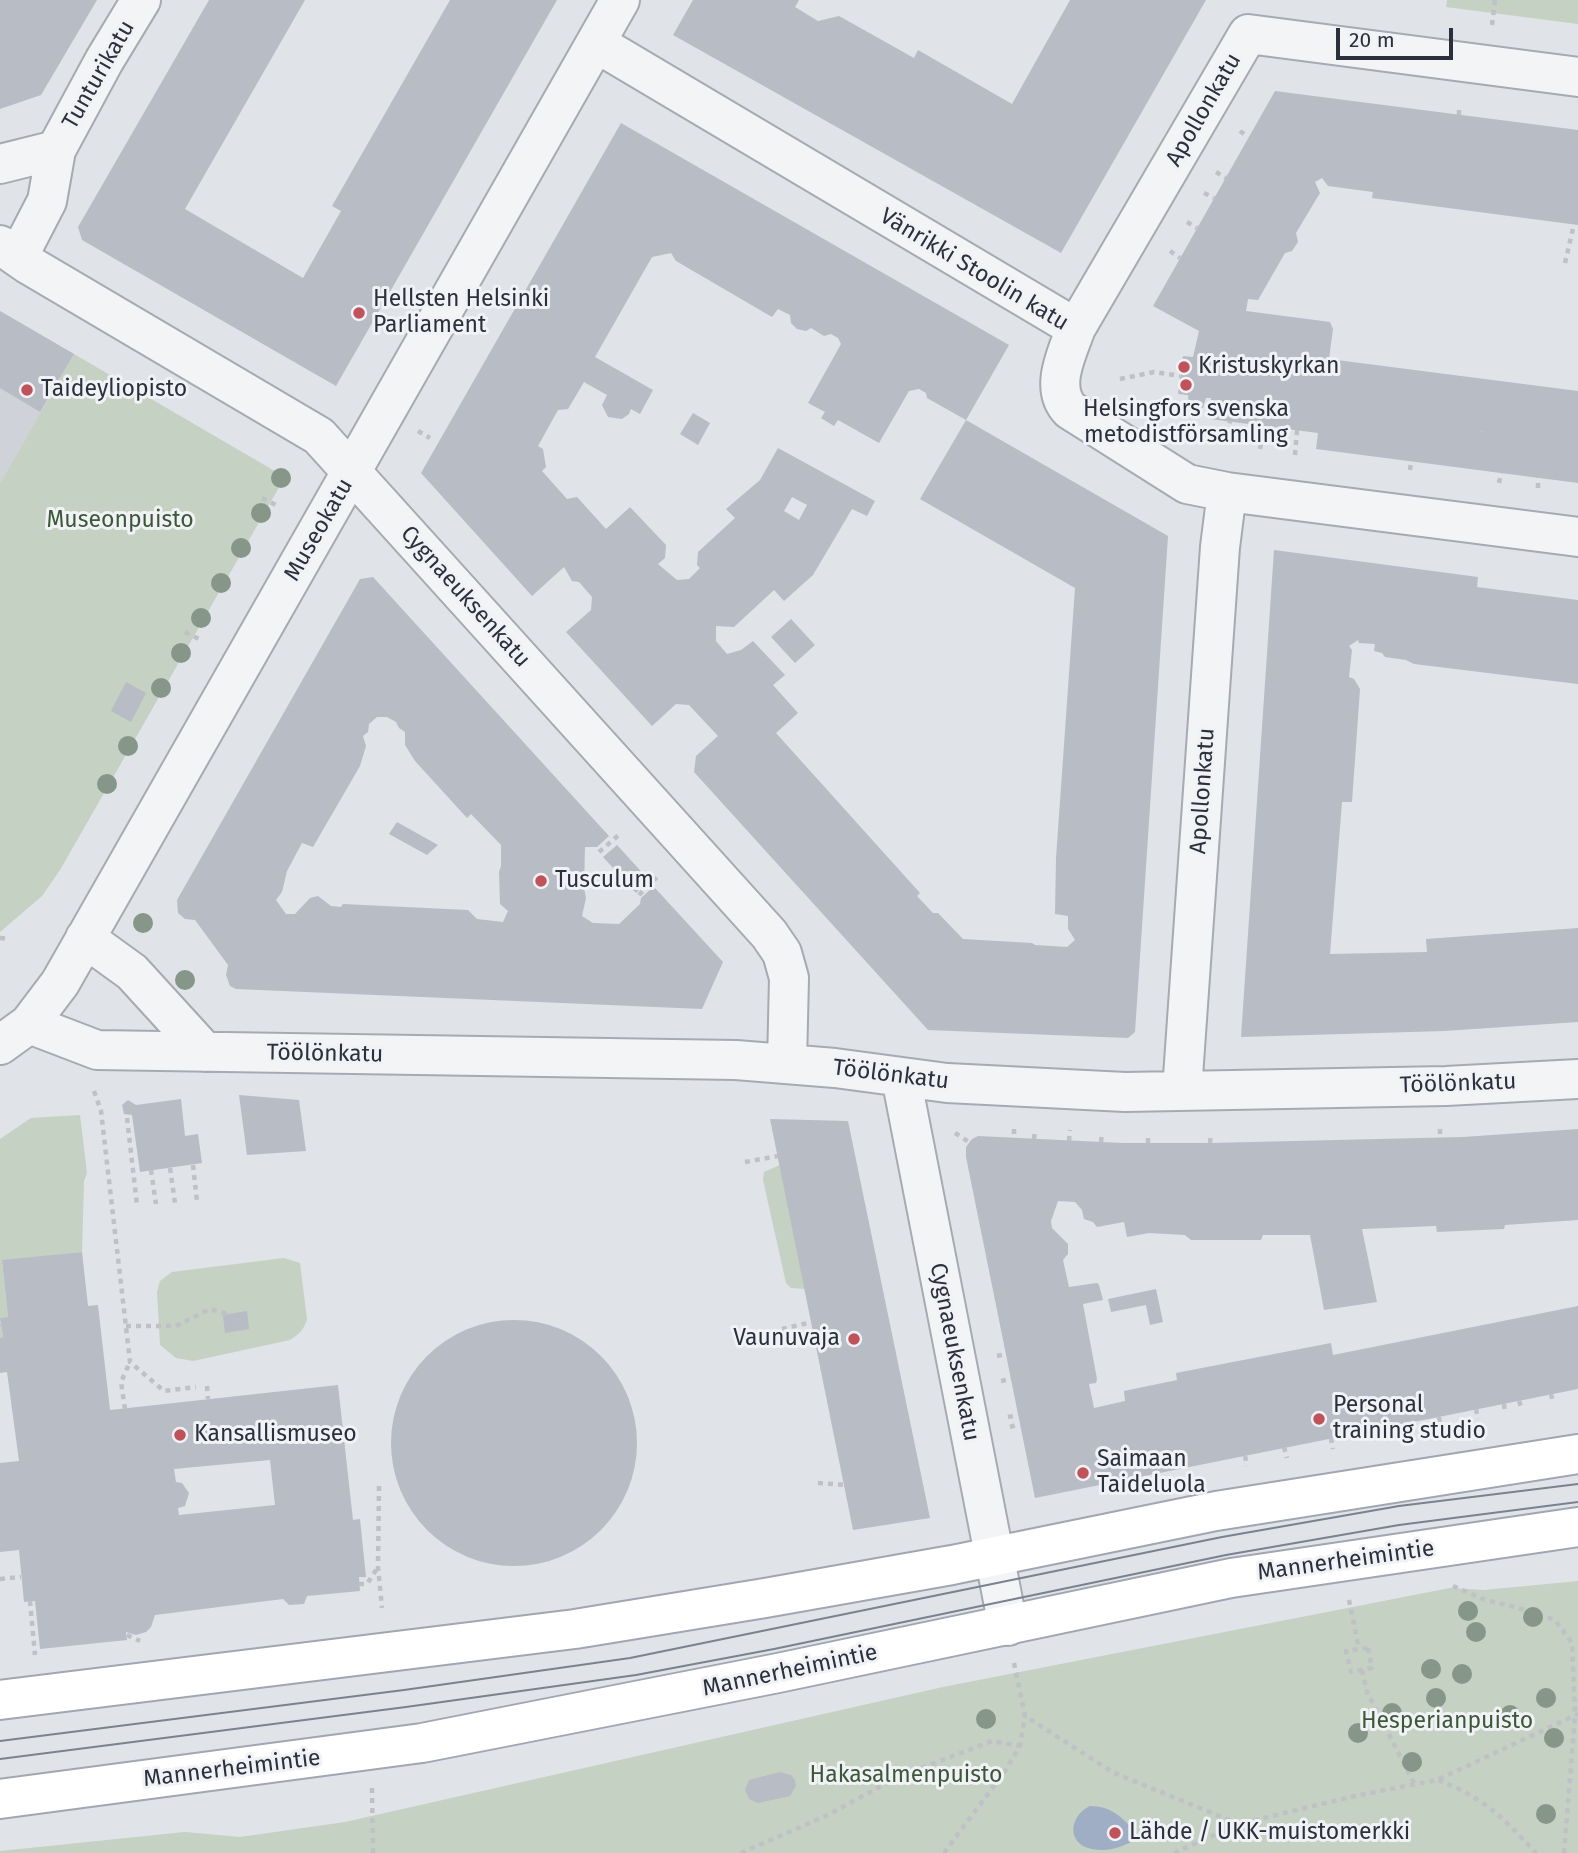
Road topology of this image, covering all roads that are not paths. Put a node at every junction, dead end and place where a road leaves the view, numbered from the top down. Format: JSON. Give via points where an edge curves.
{"nodes":[{"id":1,"x":141,"y":0,"type":"edge"},
{"id":2,"x":620,"y":0,"type":"edge"},
{"id":3,"x":596,"y":43,"type":"junction"},
{"id":4,"x":1578,"y":77,"type":"edge"},
{"id":5,"x":56,"y":150,"type":"junction"},
{"id":6,"x":0,"y":164,"type":"edge"},
{"id":7,"x":9,"y":251,"type":"edge"},
{"id":8,"x":1076,"y":328,"type":"junction"},
{"id":9,"x":353,"y":472,"type":"junction"},
{"id":10,"x":1227,"y":492,"type":"junction"},
{"id":11,"x":1578,"y":537,"type":"edge"},
{"id":12,"x":85,"y":938,"type":"junction"},
{"id":13,"x":14,"y":1035,"type":"edge"},
{"id":14,"x":205,"y":1052,"type":"junction"},
{"id":15,"x":787,"y":1064,"type":"junction"},
{"id":16,"x":901,"y":1077,"type":"junction"},
{"id":17,"x":1578,"y":1079,"type":"edge"},
{"id":18,"x":1182,"y":1091,"type":"junction"},
{"id":19,"x":1578,"y":1454,"type":"edge"},
{"id":20,"x":1578,"y":1527,"type":"edge"},
{"id":21,"x":995,"y":1556,"type":"junction"},
{"id":22,"x":1008,"y":1626,"type":"junction"},
{"id":23,"x":0,"y":1700,"type":"edge"},
{"id":24,"x":0,"y":1799,"type":"edge"}],
"edges":[{"from":1,"to":5,"type":"street","name":"Tunturikatu"},
{"from":2,"to":3,"type":"street","name":"Museokatu"},
{"from":3,"to":8,"type":"street","name":"Vänrikki Stoolin katu"},
{"from":3,"to":9,"type":"street","name":"Museokatu"},
{"from":4,"to":8,"type":"street","name":"Apollonkatu","via":[[1248,34]]},
{"from":5,"to":6,"type":"street","name":"Tunturikatu"},
{"from":5,"to":7,"type":"street","name":"Tunturikatu","via":[[47,201]]},
{"from":7,"to":9,"type":"street","name":"Cygnaeuksenkatu","via":[[319,436]]},
{"from":8,"to":10,"type":"street","name":"Vänrikki Stoolin katu","via":[[1060,380],[1063,402],[1070,410],[1187,484]]},
{"from":9,"to":12,"type":"street","name":"Museokatu"},
{"from":9,"to":15,"type":"street","name":"Cygnaeuksenkatu","via":[[769,934],[782,953],[789,978]]},
{"from":10,"to":11,"type":"street","name":"Vänrikki Stoolin katu"},
{"from":10,"to":18,"type":"street","name":"Apollonkatu"},
{"from":12,"to":13,"type":"street","name":"Museokatu","via":[[60,983]]},
{"from":12,"to":14,"type":"street","via":[[132,972]]},
{"from":13,"to":14,"type":"street","name":"Töölönkatu","via":[[97,1050]]},
{"from":14,"to":15,"type":"street","name":"Töölönkatu"},
{"from":15,"to":16,"type":"street","name":"Töölönkatu"},
{"from":16,"to":18,"type":"street","name":"Töölönkatu"},
{"from":16,"to":21,"type":"street","name":"Cygnaeuksenkatu"},
{"from":17,"to":18,"type":"street","name":"Töölönkatu"},
{"from":19,"to":21,"type":"main road","via":[[1216,1511]]},
{"from":20,"to":22,"type":"main road","name":"Mannerheimintie","via":[[1231,1578]]},
{"from":21,"to":22,"type":"street","name":"Cygnaeuksenkatu"},
{"from":21,"to":23,"type":"main road","via":[[575,1629]]},
{"from":22,"to":24,"type":"main road","name":"Mannerheimintie","via":[[422,1743]]}]}
